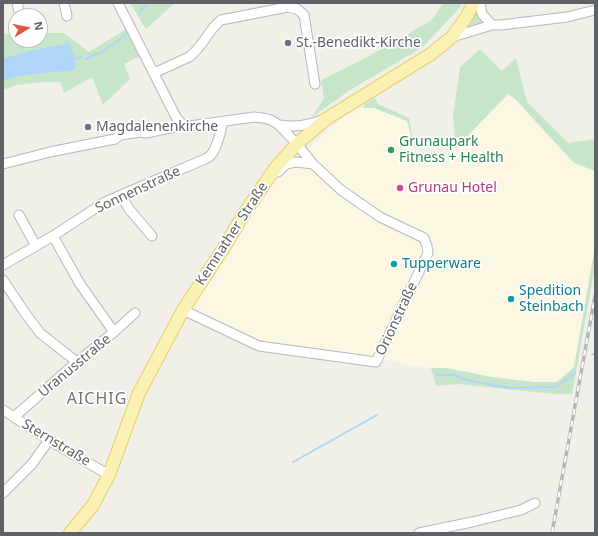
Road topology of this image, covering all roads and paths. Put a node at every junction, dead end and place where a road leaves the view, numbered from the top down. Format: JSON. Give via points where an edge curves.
{"nodes":[{"id":1,"x":64,"y":3,"type":"edge"},
{"id":2,"x":118,"y":3,"type":"edge"},
{"id":3,"x":474,"y":3,"type":"edge"},
{"id":4,"x":480,"y":3,"type":"edge"},
{"id":5,"x":595,"y":10,"type":"edge"},
{"id":6,"x":67,"y":16,"type":"dead end"},
{"id":7,"x":492,"y":25,"type":"junction"},
{"id":8,"x":452,"y":37,"type":"junction"},
{"id":9,"x":154,"y":73,"type":"junction"},
{"id":10,"x":315,"y":84,"type":"dead end"},
{"id":11,"x":326,"y":119,"type":"junction"},
{"id":12,"x":222,"y":122,"type":"junction"},
{"id":13,"x":181,"y":123,"type":"junction"},
{"id":14,"x":279,"y":125,"type":"junction"},
{"id":15,"x":297,"y":144,"type":"junction"},
{"id":16,"x":3,"y":164,"type":"edge"},
{"id":17,"x":313,"y":164,"type":"junction"},
{"id":18,"x":263,"y":185,"type":"junction"},
{"id":19,"x":121,"y":195,"type":"junction"},
{"id":20,"x":19,"y":215,"type":"dead end"},
{"id":21,"x":53,"y":236,"type":"junction"},
{"id":22,"x":152,"y":236,"type":"dead end"},
{"id":23,"x":36,"y":246,"type":"junction"},
{"id":24,"x":3,"y":265,"type":"edge"},
{"id":25,"x":3,"y":280,"type":"edge"},
{"id":26,"x":184,"y":310,"type":"junction"},
{"id":27,"x":135,"y":313,"type":"dead end"},
{"id":28,"x":114,"y":332,"type":"junction"},
{"id":29,"x":77,"y":362,"type":"junction"},
{"id":30,"x":3,"y":410,"type":"edge"},
{"id":31,"x":14,"y":418,"type":"junction"},
{"id":32,"x":49,"y":440,"type":"junction"},
{"id":33,"x":109,"y":475,"type":"junction"},
{"id":34,"x":3,"y":493,"type":"edge"},
{"id":35,"x":535,"y":503,"type":"dead end"},
{"id":36,"x":70,"y":533,"type":"edge"},
{"id":37,"x":419,"y":533,"type":"edge"}],
"edges":[{"from":1,"to":6,"type":"street"},
{"from":2,"to":9,"type":"street"},
{"from":3,"to":8,"type":"main road","name":"Kemnather Straße"},
{"from":4,"to":7,"type":"street","via":[[482,14]]},
{"from":5,"to":7,"type":"street","via":[[562,18]]},
{"from":7,"to":8,"type":"street"},
{"from":8,"to":11,"type":"main road","name":"Kemnather Straße","via":[[430,54]]},
{"from":9,"to":10,"type":"street","via":[[189,57],[206,39],[214,25],[221,20],[288,7],[297,9],[304,15]]},
{"from":9,"to":13,"type":"street"},
{"from":11,"to":14,"type":"street","via":[[305,126]]},
{"from":11,"to":15,"type":"main road","name":"Kemnather Straße"},
{"from":12,"to":13,"type":"street","via":[[187,126]]},
{"from":12,"to":14,"type":"street","via":[[254,117],[271,120]]},
{"from":12,"to":19,"type":"street","name":"Sonnenstraße","via":[[211,155]]},
{"from":13,"to":16,"type":"street","via":[[175,127],[120,135],[115,139]]},
{"from":14,"to":15,"type":"street","name":"Orionstraße"},
{"from":15,"to":17,"type":"street","name":"Orionstraße"},
{"from":15,"to":18,"type":"main road","name":"Kemnather Straße"},
{"from":17,"to":18,"type":"street","via":[[286,164]]},
{"from":17,"to":26,"type":"street","name":"Orionstraße","via":[[341,190],[380,217],[424,238],[427,246],[428,253],[376,362],[259,346]]},
{"from":18,"to":26,"type":"main road","name":"Kemnather Straße"},
{"from":19,"to":21,"type":"street","name":"Sonnenstraße"},
{"from":19,"to":22,"type":"street"},
{"from":20,"to":23,"type":"street"},
{"from":21,"to":23,"type":"street","name":"Sonnenstraße"},
{"from":21,"to":28,"type":"street","via":[[80,284]]},
{"from":23,"to":24,"type":"street","name":"Sonnenstraße"},
{"from":25,"to":29,"type":"street","via":[[40,332]]},
{"from":26,"to":33,"type":"main road","name":"Kemnather Straße","via":[[139,393]]},
{"from":27,"to":28,"type":"street","name":"Uranusstraße"},
{"from":28,"to":29,"type":"street","name":"Uranusstraße"},
{"from":29,"to":31,"type":"street","name":"Uranusstraße"},
{"from":30,"to":31,"type":"street","name":"Sternstraße"},
{"from":31,"to":32,"type":"street","name":"Sternstraße"},
{"from":32,"to":33,"type":"street","name":"Sternstraße"},
{"from":32,"to":34,"type":"street","via":[[32,464]]},
{"from":33,"to":36,"type":"main road","name":"Kemnather Straße","via":[[92,505]]},
{"from":35,"to":37,"type":"street","via":[[521,510]]}]}
